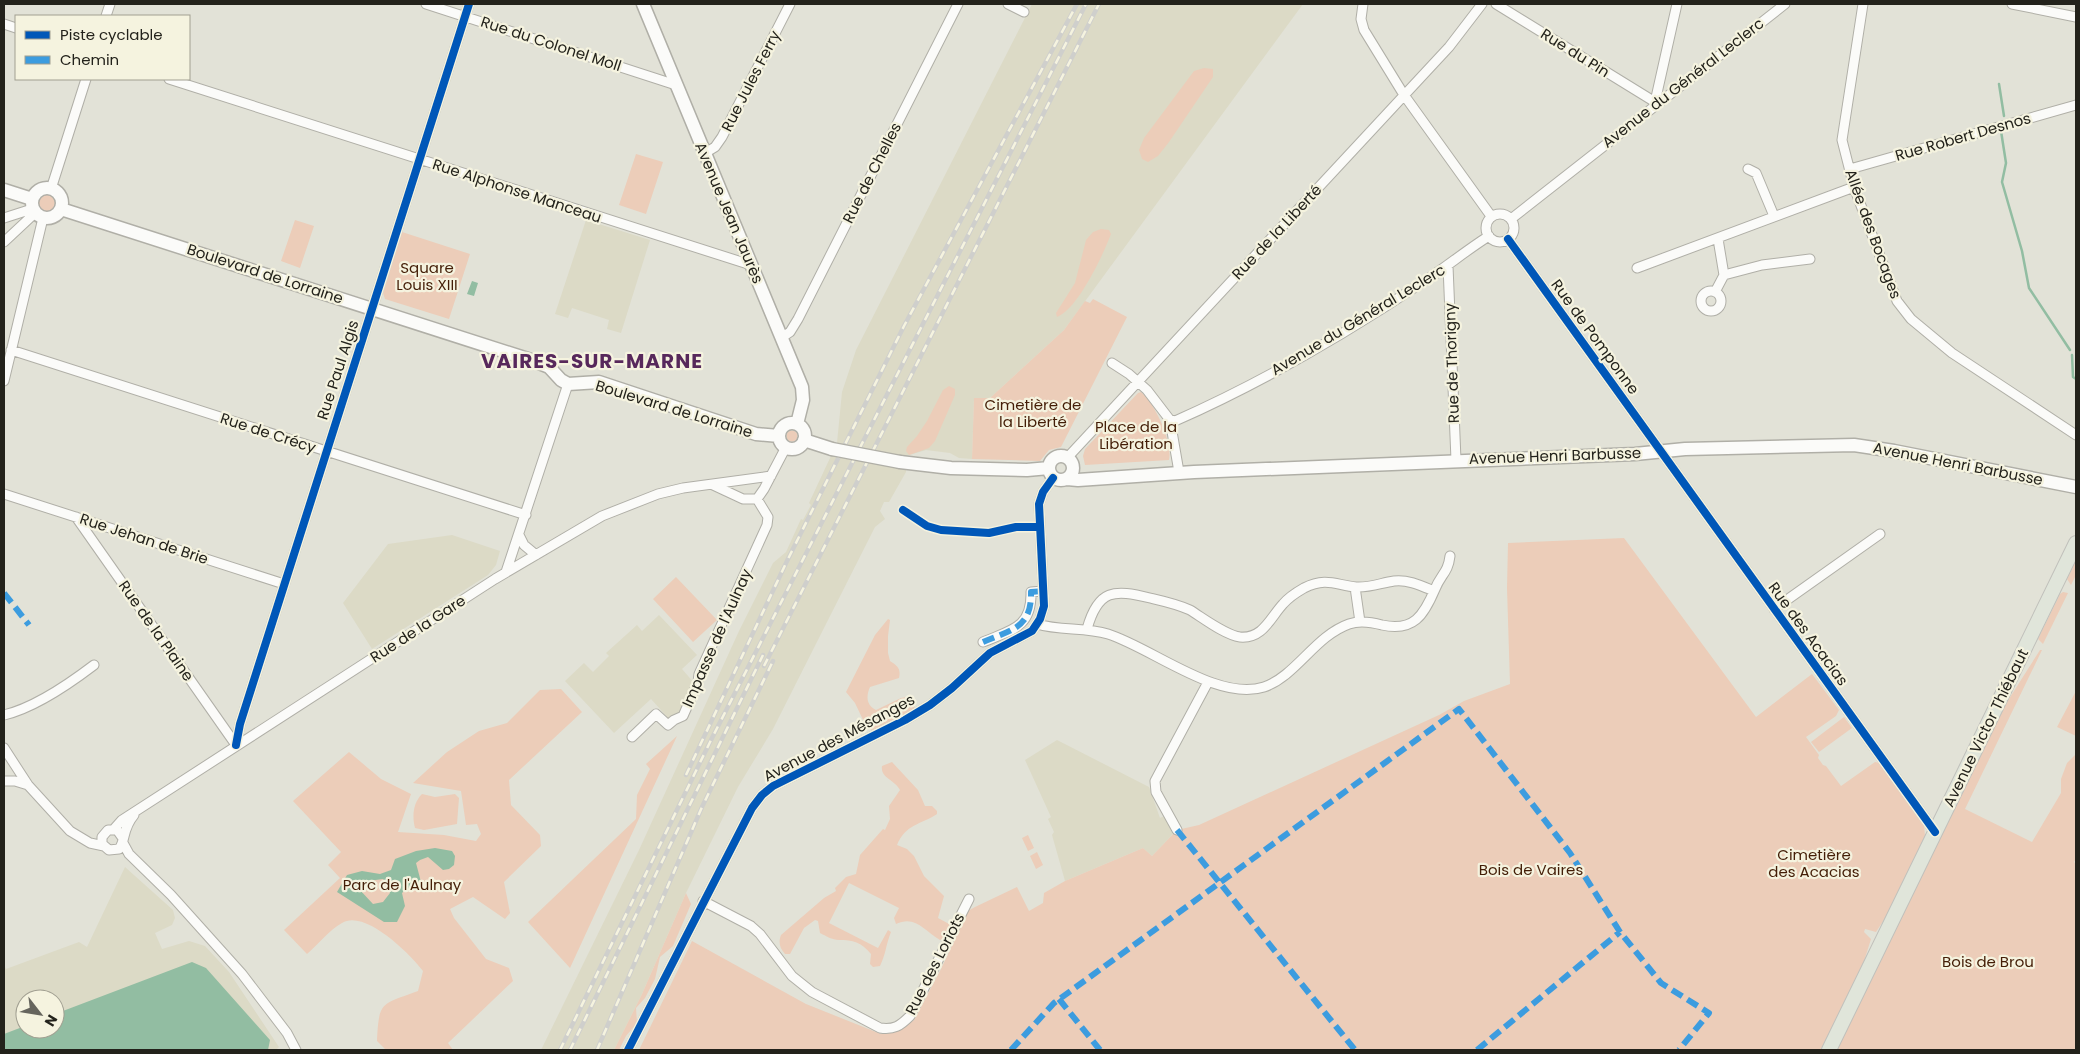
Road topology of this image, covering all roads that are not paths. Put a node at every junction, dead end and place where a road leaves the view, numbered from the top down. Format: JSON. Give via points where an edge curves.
{"nodes":[{"id":1,"x":426,"y":4,"type":"edge"},
{"id":2,"x":469,"y":4,"type":"edge"},
{"id":3,"x":790,"y":4,"type":"edge"},
{"id":4,"x":958,"y":4,"type":"edge"},
{"id":5,"x":1008,"y":4,"type":"edge"},
{"id":6,"x":1363,"y":4,"type":"edge"},
{"id":7,"x":1482,"y":4,"type":"edge"},
{"id":8,"x":1496,"y":4,"type":"edge"},
{"id":9,"x":1677,"y":4,"type":"edge"},
{"id":10,"x":1785,"y":4,"type":"edge"},
{"id":11,"x":1863,"y":4,"type":"edge"},
{"id":12,"x":2012,"y":4,"type":"edge"},
{"id":13,"x":646,"y":6,"type":"edge"},
{"id":14,"x":1024,"y":12,"type":"dead end"},
{"id":15,"x":2076,"y":16,"type":"edge"},
{"id":16,"x":465,"y":17,"type":"junction"},
{"id":17,"x":86,"y":80,"type":"edge"},
{"id":18,"x":172,"y":80,"type":"edge"},
{"id":19,"x":676,"y":85,"type":"junction"},
{"id":20,"x":1404,"y":95,"type":"junction"},
{"id":21,"x":1656,"y":103,"type":"junction"},
{"id":22,"x":2076,"y":105,"type":"edge"},
{"id":23,"x":704,"y":152,"type":"junction"},
{"id":24,"x":420,"y":159,"type":"junction"},
{"id":25,"x":1748,"y":168,"type":"dead end"},
{"id":26,"x":1850,"y":169,"type":"junction"},
{"id":27,"x":1854,"y":187,"type":"junction"},
{"id":28,"x":51,"y":189,"type":"junction"},
{"id":29,"x":4,"y":190,"type":"edge"},
{"id":30,"x":61,"y":209,"type":"junction"},
{"id":31,"x":35,"y":210,"type":"junction"},
{"id":32,"x":14,"y":215,"type":"junction"},
{"id":33,"x":1491,"y":216,"type":"junction"},
{"id":34,"x":1774,"y":216,"type":"junction"},
{"id":35,"x":4,"y":218,"type":"edge"},
{"id":36,"x":1511,"y":219,"type":"junction"},
{"id":37,"x":19,"y":228,"type":"junction"},
{"id":38,"x":1488,"y":236,"type":"junction"},
{"id":39,"x":1508,"y":239,"type":"junction"},
{"id":40,"x":1718,"y":239,"type":"junction"},
{"id":41,"x":4,"y":242,"type":"edge"},
{"id":42,"x":1810,"y":259,"type":"dead end"},
{"id":43,"x":751,"y":265,"type":"junction"},
{"id":44,"x":1448,"y":266,"type":"junction"},
{"id":45,"x":1637,"y":268,"type":"dead end"},
{"id":46,"x":1724,"y":275,"type":"junction"},
{"id":47,"x":1715,"y":292,"type":"dead end"},
{"id":48,"x":372,"y":309,"type":"junction"},
{"id":49,"x":781,"y":338,"type":"junction"},
{"id":50,"x":11,"y":350,"type":"junction"},
{"id":51,"x":1112,"y":363,"type":"dead end"},
{"id":52,"x":4,"y":381,"type":"edge"},
{"id":53,"x":1138,"y":382,"type":"junction"},
{"id":54,"x":568,"y":384,"type":"junction"},
{"id":55,"x":1170,"y":420,"type":"junction"},
{"id":56,"x":797,"y":424,"type":"junction"},
{"id":57,"x":2076,"y":435,"type":"edge"},
{"id":58,"x":804,"y":440,"type":"junction"},
{"id":59,"x":782,"y":442,"type":"junction"},
{"id":60,"x":1660,"y":451,"type":"junction"},
{"id":61,"x":326,"y":452,"type":"junction"},
{"id":62,"x":1456,"y":460,"type":"junction"},
{"id":63,"x":1069,"y":468,"type":"junction"},
{"id":64,"x":1179,"y":472,"type":"junction"},
{"id":65,"x":1051,"y":473,"type":"junction"},
{"id":66,"x":771,"y":476,"type":"junction"},
{"id":67,"x":713,"y":485,"type":"junction"},
{"id":68,"x":2076,"y":487,"type":"edge"},
{"id":69,"x":4,"y":494,"type":"edge"},
{"id":70,"x":757,"y":498,"type":"junction"},
{"id":71,"x":526,"y":515,"type":"junction"},
{"id":72,"x":76,"y":517,"type":"junction"},
{"id":73,"x":1880,"y":534,"type":"dead end"},
{"id":74,"x":519,"y":535,"type":"junction"},
{"id":75,"x":2076,"y":543,"type":"edge"},
{"id":76,"x":536,"y":554,"type":"junction"},
{"id":77,"x":1450,"y":556,"type":"dead end"},
{"id":78,"x":506,"y":572,"type":"junction"},
{"id":79,"x":284,"y":584,"type":"junction"},
{"id":80,"x":1355,"y":587,"type":"junction"},
{"id":81,"x":1043,"y":591,"type":"junction"},
{"id":82,"x":1434,"y":591,"type":"junction"},
{"id":83,"x":1774,"y":609,"type":"junction"},
{"id":84,"x":1360,"y":622,"type":"junction"},
{"id":85,"x":1037,"y":624,"type":"junction"},
{"id":86,"x":1087,"y":629,"type":"junction"},
{"id":87,"x":983,"y":642,"type":"dead end"},
{"id":88,"x":94,"y":665,"type":"dead end"},
{"id":89,"x":1208,"y":682,"type":"junction"},
{"id":90,"x":4,"y":715,"type":"edge"},
{"id":91,"x":632,"y":737,"type":"dead end"},
{"id":92,"x":236,"y":745,"type":"junction"},
{"id":93,"x":4,"y":748,"type":"edge"},
{"id":94,"x":12,"y":763,"type":"junction"},
{"id":95,"x":5,"y":780,"type":"edge"},
{"id":96,"x":28,"y":785,"type":"junction"},
{"id":97,"x":139,"y":810,"type":"junction"},
{"id":98,"x":114,"y":829,"type":"junction"},
{"id":99,"x":1177,"y":830,"type":"dead end"},
{"id":100,"x":1935,"y":832,"type":"junction"},
{"id":101,"x":103,"y":842,"type":"junction"},
{"id":102,"x":120,"y":843,"type":"junction"},
{"id":103,"x":968,"y":899,"type":"dead end"},
{"id":104,"x":704,"y":901,"type":"junction"},
{"id":105,"x":290,"y":1040,"type":"junction"},
{"id":106,"x":288,"y":1050,"type":"edge"},
{"id":107,"x":296,"y":1050,"type":"edge"},
{"id":108,"x":628,"y":1050,"type":"edge"},
{"id":109,"x":1829,"y":1050,"type":"edge"}],
"edges":[{"from":1,"to":16,"type":"street","name":"Rue du Colonel Moll"},
{"from":2,"to":16,"type":"street","name":"Rue Paul Algis"},
{"from":3,"to":23,"type":"street","name":"Rue Jules Ferry","via":[[722,137],[715,147]]},
{"from":4,"to":49,"type":"street","name":"Rue de Chelles","via":[[798,319],[790,332]]},
{"from":5,"to":14,"type":"street"},
{"from":6,"to":20,"type":"street","via":[[1361,19],[1364,30]]},
{"from":7,"to":20,"type":"street","name":"Rue de la Liberté","via":[[1462,32]]},
{"from":8,"to":21,"type":"street","name":"Rue du Pin"},
{"from":9,"to":21,"type":"street"},
{"from":10,"to":21,"type":"street","name":"Avenue du Général Leclerc"},
{"from":11,"to":26,"type":"street","name":"Allée des Bocages","via":[[1842,140]]},
{"from":12,"to":15,"type":"street"},
{"from":13,"to":19,"type":"main road","name":"Avenue Jean Jaurès"},
{"from":16,"to":19,"type":"street","name":"Rue du Colonel Moll"},
{"from":16,"to":24,"type":"street","name":"Rue Paul Algis"},
{"from":17,"to":28,"type":"street"},
{"from":18,"to":24,"type":"street","name":"Rue Alphonse Manceau"},
{"from":19,"to":23,"type":"main road","name":"Avenue Jean Jaurès"},
{"from":20,"to":33,"type":"street"},
{"from":20,"to":53,"type":"street","name":"Rue de la Liberté"},
{"from":21,"to":36,"type":"street","name":"Avenue du Général Leclerc"},
{"from":22,"to":26,"type":"street","name":"Rue Robert Desnos"},
{"from":23,"to":43,"type":"main road","name":"Avenue Jean Jaurès"},
{"from":24,"to":43,"type":"street","name":"Rue Alphonse Manceau"},
{"from":24,"to":48,"type":"street","name":"Rue Paul Algis"},
{"from":25,"to":34,"type":"street","via":[[1756,173]]},
{"from":26,"to":27,"type":"street","name":"Allée des Bocages"},
{"from":27,"to":34,"type":"street"},
{"from":27,"to":57,"type":"street","name":"Allée des Bocages","via":[[1903,311],[1952,353]]},
{"from":28,"to":30,"type":"main road","via":[[61,199]]},
{"from":28,"to":31,"type":"main road","via":[[41,189],[34,195]]},
{"from":29,"to":31,"type":"main road"},
{"from":30,"to":31,"type":"main road","via":[[52,218]]},
{"from":30,"to":48,"type":"main road","name":"Boulevard de Lorraine"},
{"from":31,"to":32,"type":"street"},
{"from":31,"to":37,"type":"street"},
{"from":31,"to":50,"type":"street"},
{"from":32,"to":35,"type":"street"},
{"from":32,"to":37,"type":"street","via":[[20,221]]},
{"from":33,"to":36,"type":"street","via":[[1504,214]]},
{"from":33,"to":38,"type":"street","via":[[1486,227]]},
{"from":34,"to":40,"type":"street"},
{"from":36,"to":39,"type":"street","via":[[1514,227]]},
{"from":37,"to":41,"type":"street"},
{"from":38,"to":39,"type":"street","via":[[1498,242]]},
{"from":38,"to":44,"type":"street","name":"Avenue du Général Leclerc"},
{"from":39,"to":60,"type":"street","name":"Rue de Pomponne"},
{"from":40,"to":45,"type":"street"},
{"from":40,"to":46,"type":"street"},
{"from":42,"to":46,"type":"street","via":[[1762,265]]},
{"from":43,"to":49,"type":"main road","name":"Avenue Jean Jaurès"},
{"from":44,"to":55,"type":"street","name":"Avenue du Général Leclerc","via":[[1320,347],[1224,398],[1175,421]]},
{"from":44,"to":62,"type":"street","name":"Rue de Thorigny"},
{"from":46,"to":47,"type":"street"},
{"from":48,"to":54,"type":"main road","name":"Boulevard de Lorraine","via":[[546,365]]},
{"from":48,"to":61,"type":"street","name":"Rue Paul Algis"},
{"from":49,"to":56,"type":"main road","name":"Avenue Jean Jaurès","via":[[804,394]]},
{"from":50,"to":52,"type":"street"},
{"from":50,"to":61,"type":"street","name":"Rue de Crécy"},
{"from":51,"to":53,"type":"street"},
{"from":53,"to":55,"type":"street"},
{"from":53,"to":63,"type":"street","name":"Rue de la Liberté"},
{"from":54,"to":59,"type":"main road","name":"Boulevard de Lorraine","via":[[598,382]]},
{"from":54,"to":71,"type":"street"},
{"from":55,"to":64,"type":"street"},
{"from":56,"to":58,"type":"main road","via":[[803,430]]},
{"from":56,"to":59,"type":"main road","via":[[783,426]]},
{"from":58,"to":59,"type":"main road","via":[[797,447]]},
{"from":58,"to":65,"type":"main road","bridge":true,"via":[[832,449],[900,462]]},
{"from":59,"to":66,"type":"street"},
{"from":60,"to":62,"type":"main road","name":"Avenue Henri Barbusse"},
{"from":60,"to":68,"type":"main road","name":"Avenue Henri Barbusse","via":[[1854,445]]},
{"from":60,"to":83,"type":"street","name":"Rue des Acacias"},
{"from":61,"to":71,"type":"street","name":"Rue de Crécy"},
{"from":61,"to":79,"type":"street","name":"Rue Paul Algis"},
{"from":62,"to":64,"type":"main road","name":"Avenue Henri Barbusse"},
{"from":63,"to":64,"type":"main road","name":"Avenue Henri Barbusse","via":[[1089,478]]},
{"from":63,"to":65,"type":"main road","via":[[1060,480]]},
{"from":63,"to":65,"type":"main road","via":[[1056,457],[1051,462]]},
{"from":65,"to":81,"type":"street","via":[[1039,504]]},
{"from":66,"to":67,"type":"street","name":"Rue de la Gare"},
{"from":66,"to":70,"type":"street"},
{"from":67,"to":70,"type":"street","via":[[743,499]]},
{"from":67,"to":76,"type":"street","name":"Rue de la Gare","via":[[683,488],[639,500],[602,516]]},
{"from":69,"to":72,"type":"street","name":"Rue Jehan de Brie"},
{"from":70,"to":91,"type":"street","name":"Impasse de l'Aulnay","via":[[768,517],[767,525],[683,716],[668,725],[656,714]]},
{"from":71,"to":74,"type":"street"},
{"from":72,"to":79,"type":"street","name":"Rue Jehan de Brie"},
{"from":72,"to":92,"type":"street","name":"Rue de la Plaine"},
{"from":73,"to":83,"type":"street"},
{"from":74,"to":76,"type":"street","via":[[524,545]]},
{"from":74,"to":78,"type":"street"},
{"from":75,"to":100,"type":"main road","name":"Avenue Victor Thiébaut"},
{"from":76,"to":78,"type":"street","name":"Rue de la Gare"},
{"from":77,"to":82,"type":"street","via":[[1449,568]]},
{"from":78,"to":92,"type":"street","name":"Rue de la Gare"},
{"from":79,"to":92,"type":"street","name":"Rue Paul Algis"},
{"from":80,"to":82,"type":"street","via":[[1396,580]]},
{"from":80,"to":84,"type":"street"},
{"from":80,"to":86,"type":"street","via":[[1330,582],[1304,588],[1285,601],[1263,630],[1248,636],[1238,637],[1170,602],[1126,592],[1111,594],[1097,604]]},
{"from":81,"to":85,"type":"street","via":[[1044,606]]},
{"from":81,"to":87,"type":"street","via":[[1031,592],[1030,612],[1022,624]]},
{"from":82,"to":84,"type":"street","via":[[1424,612],[1409,624],[1394,627]]},
{"from":83,"to":100,"type":"street","name":"Rue des Acacias"},
{"from":84,"to":89,"type":"street","via":[[1331,632],[1284,674],[1264,687],[1236,689]]},
{"from":85,"to":86,"type":"street","via":[[1050,628]]},
{"from":85,"to":104,"type":"street","name":"Avenue des Mésanges","via":[[1026,635],[990,653],[930,705],[773,786],[762,795],[752,808]]},
{"from":86,"to":89,"type":"street","via":[[1125,640]]},
{"from":88,"to":90,"type":"street","via":[[17,712]]},
{"from":89,"to":99,"type":"street","via":[[1155,781],[1156,792]]},
{"from":92,"to":97,"type":"street","name":"Rue de la Gare"},
{"from":93,"to":94,"type":"street"},
{"from":94,"to":95,"type":"street"},
{"from":94,"to":96,"type":"street"},
{"from":95,"to":96,"type":"street"},
{"from":96,"to":101,"type":"street","via":[[70,831]]},
{"from":97,"to":98,"type":"street","name":"Rue de la Gare"},
{"from":97,"to":102,"type":"street","name":"Rue de la Gare","via":[[128,822]]},
{"from":98,"to":101,"type":"street","via":[[108,830]]},
{"from":98,"to":102,"type":"street","via":[[119,832]]},
{"from":100,"to":109,"type":"main road","name":"Avenue Victor Thiébaut"},
{"from":101,"to":102,"type":"street","via":[[109,850]]},
{"from":102,"to":105,"type":"street","via":[[129,861],[171,895],[242,974]]},
{"from":103,"to":104,"type":"street","name":"Rue des Loriots","via":[[910,1016],[890,1030],[880,1028],[812,992],[792,976],[751,926]]},
{"from":104,"to":108,"type":"street","name":"Avenue des Mésanges"},
{"from":105,"to":106,"type":"street"},
{"from":105,"to":107,"type":"street"}]}
